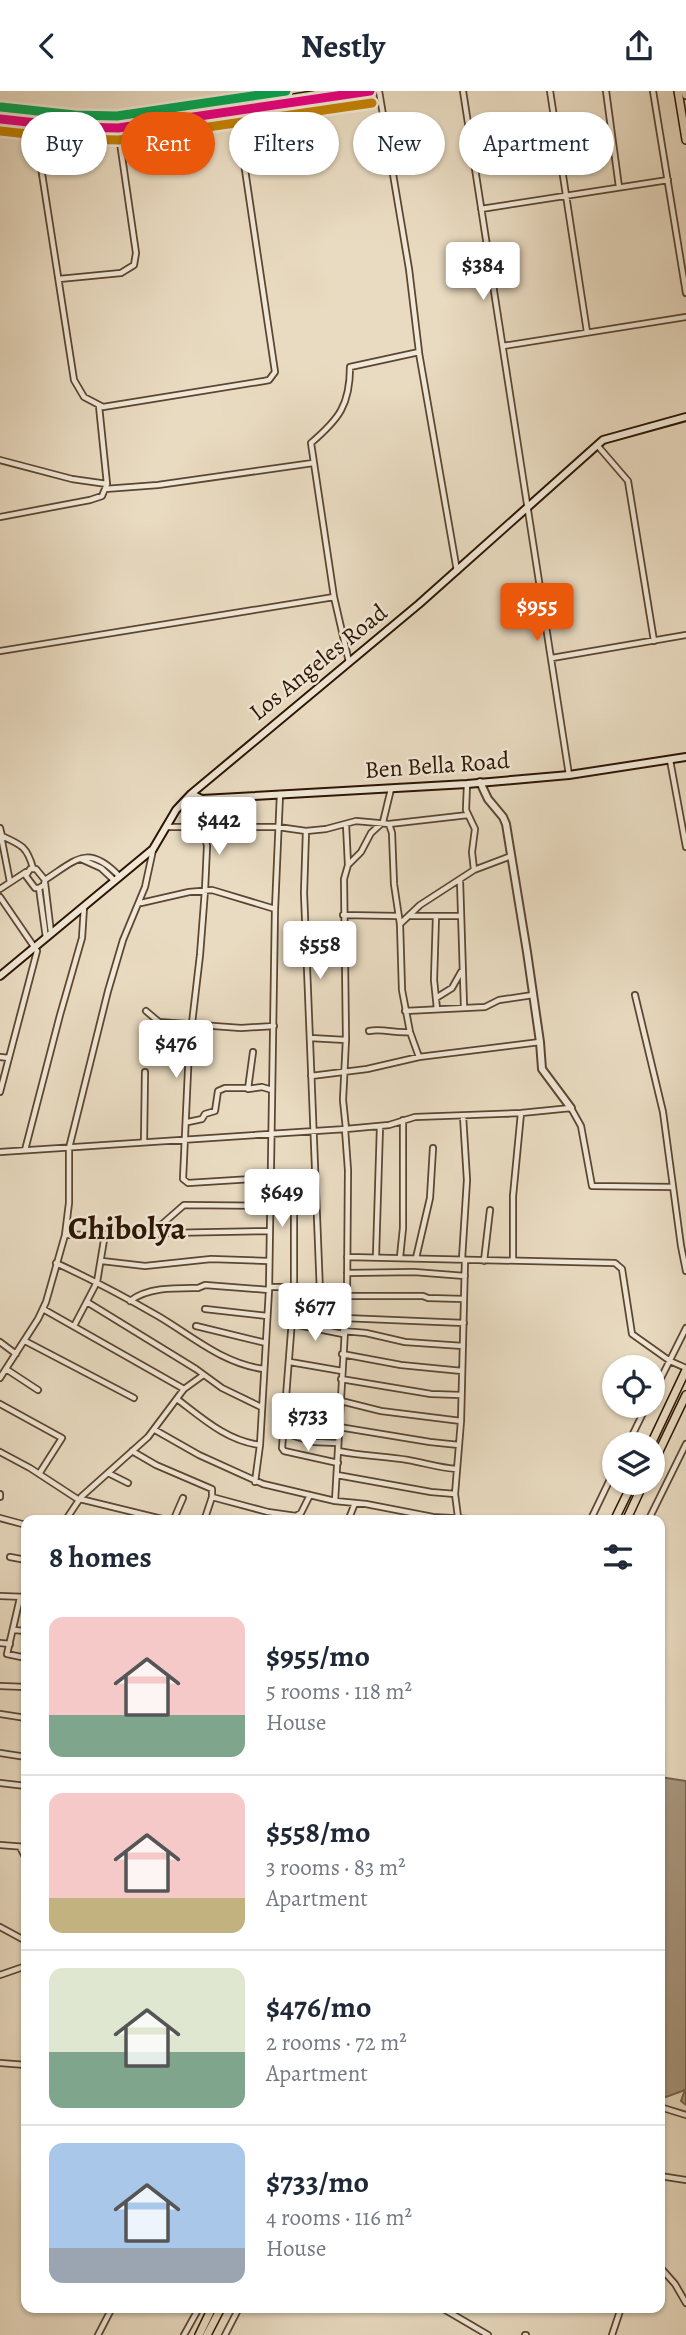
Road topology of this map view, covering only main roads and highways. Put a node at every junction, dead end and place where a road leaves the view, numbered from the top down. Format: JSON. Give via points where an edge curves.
{"nodes":[{"id":1,"x":370,"y":91,"type":"edge"},
{"id":2,"x":678,"y":91,"type":"edge"},
{"id":3,"x":341,"y":92,"type":"edge"},
{"id":4,"x":215,"y":112,"type":"edge"},
{"id":5,"x":0,"y":116,"type":"edge"},
{"id":6,"x":21,"y":119,"type":"edge"},
{"id":7,"x":686,"y":140,"type":"edge"},
{"id":8,"x":686,"y":417,"type":"edge"},
{"id":9,"x":686,"y":757,"type":"edge"},
{"id":10,"x":480,"y":782,"type":"junction"},
{"id":11,"x":191,"y":794,"type":"junction"},
{"id":12,"x":0,"y":976,"type":"edge"},
{"id":13,"x":571,"y":1108,"type":"road end"},
{"id":14,"x":686,"y":1369,"type":"edge"},
{"id":15,"x":686,"y":1395,"type":"edge"},
{"id":16,"x":657,"y":1432,"type":"edge"},
{"id":17,"x":665,"y":1439,"type":"edge"},
{"id":18,"x":627,"y":1495,"type":"edge"},
{"id":19,"x":638,"y":1495,"type":"edge"},
{"id":20,"x":617,"y":1515,"type":"edge"},
{"id":21,"x":629,"y":1515,"type":"edge"},
{"id":22,"x":209,"y":2313,"type":"edge"},
{"id":23,"x":218,"y":2313,"type":"edge"},
{"id":24,"x":198,"y":2335,"type":"edge"},
{"id":25,"x":207,"y":2335,"type":"edge"}],
"edges":[{"from":1,"to":3,"type":"main road"},
{"from":2,"to":7,"type":"main road"},
{"from":3,"to":4,"type":"main road"},
{"from":5,"to":6,"type":"main road"},
{"from":8,"to":11,"type":"main road","name":"Los Angeles Road","via":[[597,445],[457,571]]},
{"from":9,"to":10,"type":"main road","name":"Ben Bella Road","via":[[569,775]]},
{"from":10,"to":11,"type":"main road","name":"Ben Bella Road","via":[[202,799]]},
{"from":10,"to":13,"type":"main road","via":[[503,817],[543,1073]]},
{"from":11,"to":12,"type":"main road","name":"Los Angeles Road","via":[[153,849]]},
{"from":14,"to":16,"type":"main road"},
{"from":15,"to":17,"type":"main road"},
{"from":18,"to":20,"type":"main road"},
{"from":19,"to":21,"type":"main road"},
{"from":22,"to":24,"type":"main road"},
{"from":23,"to":25,"type":"main road"}]}
